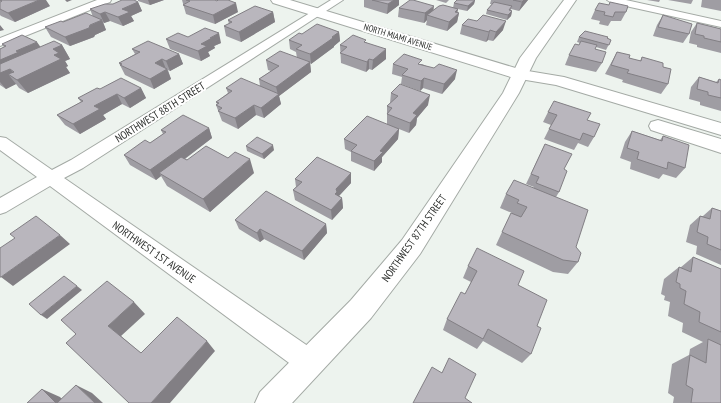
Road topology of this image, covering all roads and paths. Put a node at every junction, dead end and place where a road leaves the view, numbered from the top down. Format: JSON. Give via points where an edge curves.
{"nodes":[{"id":1,"x":106,"y":0,"type":"edge"},
{"id":2,"x":276,"y":0,"type":"edge"},
{"id":3,"x":338,"y":0,"type":"edge"},
{"id":4,"x":570,"y":0,"type":"edge"},
{"id":5,"x":612,"y":0,"type":"edge"},
{"id":6,"x":318,"y":12,"type":"junction"},
{"id":7,"x":721,"y":24,"type":"edge"},
{"id":8,"x":0,"y":42,"type":"edge"},
{"id":9,"x":520,"y":75,"type":"junction"},
{"id":10,"x":721,"y":129,"type":"edge"},
{"id":11,"x":0,"y":142,"type":"edge"},
{"id":12,"x":721,"y":146,"type":"edge"},
{"id":13,"x":51,"y":178,"type":"junction"},
{"id":14,"x":0,"y":207,"type":"edge"},
{"id":15,"x":309,"y":362,"type":"junction"},
{"id":16,"x":271,"y":403,"type":"edge"}],
"edges":[{"from":1,"to":8,"type":"street"},
{"from":2,"to":6,"type":"main road","name":"NORTH MIAMI AVENUE"},
{"from":3,"to":6,"type":"street","name":"NORTHWEST 88TH STREET"},
{"from":4,"to":9,"type":"main road","name":"NORTHWEST 87TH STREET","via":[[528,58]]},
{"from":5,"to":7,"type":"street"},
{"from":6,"to":9,"type":"main road","name":"NORTH MIAMI AVENUE"},
{"from":6,"to":13,"type":"street","name":"NORTHWEST 88TH STREET"},
{"from":9,"to":10,"type":"main road","name":"NORTH MIAMI AVENUE","via":[[558,80]]},
{"from":9,"to":12,"type":"main road","name":"NORTH MIAMI AVENUE","via":[[549,91]]},
{"from":9,"to":15,"type":"main road","name":"NORTHWEST 87TH STREET","via":[[511,93],[411,247],[361,309]]},
{"from":11,"to":13,"type":"street","name":"NORTHWEST 1ST AVENUE"},
{"from":13,"to":14,"type":"street","name":"NORTHWEST 88TH STREET"},
{"from":13,"to":15,"type":"street","name":"NORTHWEST 1ST AVENUE"},
{"from":15,"to":16,"type":"main road","name":"NORTHWEST 87TH STREET"}]}
